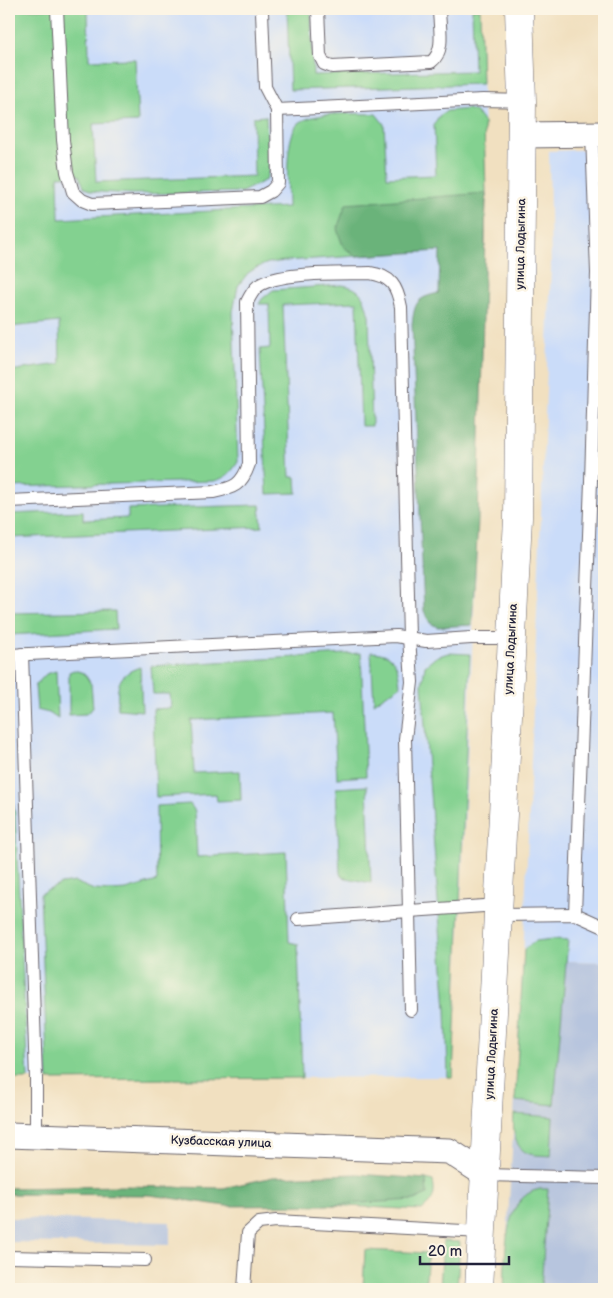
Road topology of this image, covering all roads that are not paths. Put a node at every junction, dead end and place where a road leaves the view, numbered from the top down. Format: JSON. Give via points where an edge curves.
{"nodes":[{"id":1,"x":57,"y":9,"type":"edge"},
{"id":2,"x":318,"y":9,"type":"edge"},
{"id":3,"x":439,"y":9,"type":"edge"},
{"id":4,"x":519,"y":9,"type":"edge"},
{"id":5,"x":262,"y":12,"type":"dead end"},
{"id":6,"x":522,"y":101,"type":"junction"},
{"id":7,"x":277,"y":110,"type":"junction"},
{"id":8,"x":598,"y":134,"type":"edge"},
{"id":9,"x":522,"y":135,"type":"junction"},
{"id":10,"x":9,"y":500,"type":"edge"},
{"id":11,"x":409,"y":637,"type":"junction"},
{"id":12,"x":512,"y":638,"type":"junction"},
{"id":13,"x":15,"y":654,"type":"edge"},
{"id":14,"x":499,"y":910,"type":"junction"},
{"id":15,"x":409,"y":911,"type":"junction"},
{"id":16,"x":575,"y":914,"type":"junction"},
{"id":17,"x":298,"y":919,"type":"dead end"},
{"id":18,"x":604,"y":927,"type":"edge"},
{"id":19,"x":411,"y":1010,"type":"dead end"},
{"id":20,"x":9,"y":1135,"type":"edge"},
{"id":21,"x":36,"y":1136,"type":"junction"},
{"id":22,"x":486,"y":1175,"type":"junction"},
{"id":23,"x":604,"y":1178,"type":"edge"},
{"id":24,"x":482,"y":1232,"type":"junction"},
{"id":25,"x":9,"y":1257,"type":"edge"},
{"id":26,"x":145,"y":1260,"type":"dead end"},
{"id":27,"x":244,"y":1289,"type":"edge"},
{"id":28,"x":479,"y":1289,"type":"edge"}],
"edges":[{"from":1,"to":7,"type":"lane","via":[[67,172],[73,192],[82,200],[92,204],[260,197],[271,192],[278,182]]},
{"from":2,"to":3,"type":"lane","via":[[320,56],[324,64],[332,67],[431,62],[440,52]]},
{"from":4,"to":6,"type":"main road","name":"улица Лодыгина"},
{"from":5,"to":7,"type":"lane","via":[[266,87]]},
{"from":6,"to":7,"type":"lane"},
{"from":6,"to":9,"type":"main road","name":"улица Лодыгина"},
{"from":8,"to":9,"type":"street"},
{"from":8,"to":16,"type":"lane","via":[[597,273]]},
{"from":9,"to":12,"type":"main road","name":"улица Лодыгина","via":[[518,518]]},
{"from":10,"to":11,"type":"lane","via":[[213,492],[237,485],[250,464],[247,302],[251,294],[270,279],[286,276],[381,275],[391,282],[401,306]]},
{"from":11,"to":12,"type":"lane","via":[[426,641]]},
{"from":11,"to":13,"type":"lane"},
{"from":11,"to":15,"type":"lane","via":[[412,682],[405,739]]},
{"from":12,"to":14,"type":"main road","name":"улица Лодыгина"},
{"from":13,"to":21,"type":"lane"},
{"from":14,"to":15,"type":"lane"},
{"from":14,"to":16,"type":"lane"},
{"from":14,"to":22,"type":"main road","name":"улица Лодыгина"},
{"from":15,"to":17,"type":"lane"},
{"from":15,"to":19,"type":"lane"},
{"from":16,"to":18,"type":"lane"},
{"from":20,"to":21,"type":"street","name":"Кузбасская улица"},
{"from":21,"to":22,"type":"street","name":"Кузбасская улица","via":[[450,1151]]},
{"from":22,"to":23,"type":"lane"},
{"from":22,"to":24,"type":"main road","name":"улица Лодыгина"},
{"from":24,"to":27,"type":"lane","via":[[276,1220],[259,1223],[248,1233]]},
{"from":24,"to":28,"type":"main road","name":"улица Лодыгина"},
{"from":25,"to":26,"type":"lane"}]}
